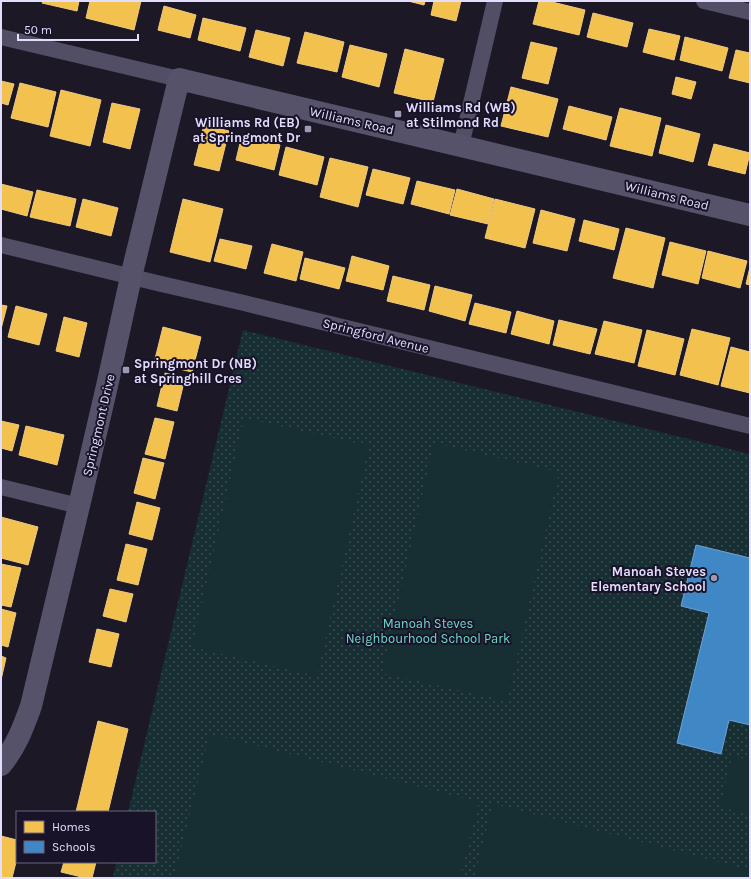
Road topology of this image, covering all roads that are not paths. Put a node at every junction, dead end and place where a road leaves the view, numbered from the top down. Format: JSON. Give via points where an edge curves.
{"nodes":[{"id":1,"x":495,"y":1,"type":"edge"},
{"id":2,"x":704,"y":1,"type":"edge"},
{"id":3,"x":750,"y":12,"type":"edge"},
{"id":4,"x":1,"y":37,"type":"edge"},
{"id":5,"x":179,"y":79,"type":"junction"},
{"id":6,"x":461,"y":146,"type":"junction"},
{"id":7,"x":750,"y":215,"type":"edge"},
{"id":8,"x":1,"y":245,"type":"edge"},
{"id":9,"x":131,"y":277,"type":"junction"},
{"id":10,"x":750,"y":426,"type":"edge"},
{"id":11,"x":1,"y":487,"type":"edge"},
{"id":12,"x":79,"y":506,"type":"junction"},
{"id":13,"x":1,"y":765,"type":"edge"}],
"edges":[{"from":1,"to":6,"type":"street"},
{"from":2,"to":3,"type":"street"},
{"from":4,"to":5,"type":"street","name":"Williams Road"},
{"from":5,"to":6,"type":"street","name":"Williams Road"},
{"from":5,"to":9,"type":"street","name":"Springmont Drive"},
{"from":6,"to":7,"type":"street","name":"Williams Road"},
{"from":8,"to":9,"type":"street","name":"Springford Avenue"},
{"from":9,"to":10,"type":"street","name":"Springford Avenue"},
{"from":9,"to":12,"type":"street","name":"Springmont Drive"},
{"from":11,"to":12,"type":"street"},
{"from":12,"to":13,"type":"street","name":"Springmont Drive","via":[[30,706],[20,737]]}]}
